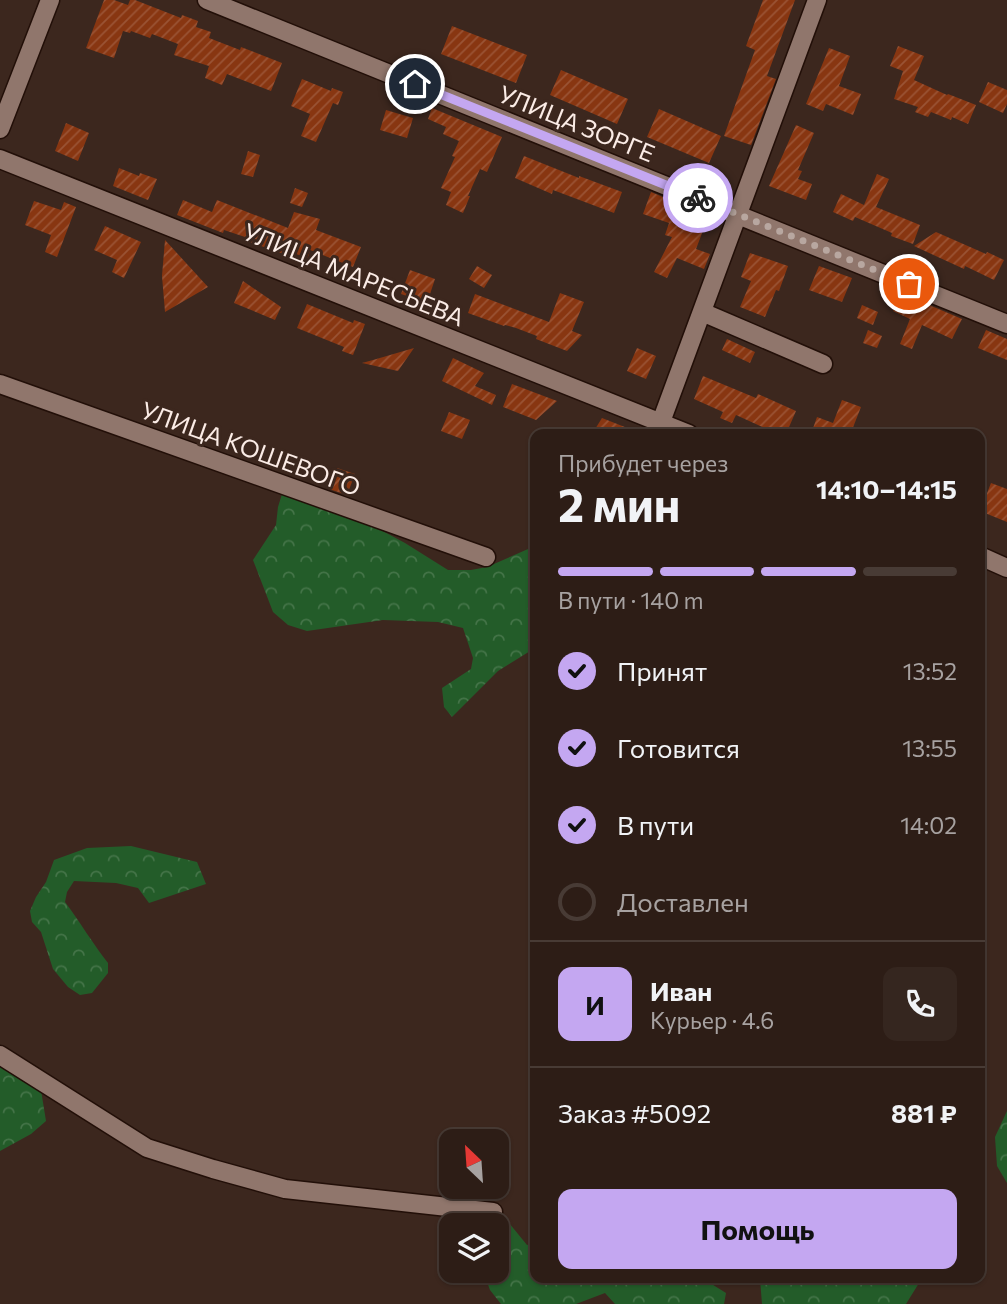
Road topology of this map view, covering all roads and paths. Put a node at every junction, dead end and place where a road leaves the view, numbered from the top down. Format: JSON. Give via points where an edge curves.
{"nodes":[{"id":1,"x":50,"y":0,"type":"edge"},
{"id":2,"x":207,"y":0,"type":"edge"},
{"id":3,"x":817,"y":0,"type":"edge"},
{"id":4,"x":0,"y":129,"type":"edge"},
{"id":5,"x":0,"y":159,"type":"edge"},
{"id":6,"x":738,"y":214,"type":"junction"},
{"id":7,"x":702,"y":312,"type":"junction"},
{"id":8,"x":1007,"y":324,"type":"edge"},
{"id":9,"x":823,"y":364,"type":"dead end"},
{"id":10,"x":0,"y":384,"type":"edge"},
{"id":11,"x":661,"y":422,"type":"junction"},
{"id":12,"x":677,"y":429,"type":"edge"},
{"id":13,"x":486,"y":557,"type":"dead end"},
{"id":14,"x":985,"y":558,"type":"edge"},
{"id":15,"x":1007,"y":568,"type":"edge"},
{"id":16,"x":0,"y":1055,"type":"edge"},
{"id":17,"x":493,"y":1212,"type":"dead end"}],
"edges":[{"from":1,"to":4,"type":"street"},
{"from":2,"to":6,"type":"street","name":"УЛИЦА ЗОРГЕ"},
{"from":3,"to":6,"type":"street"},
{"from":5,"to":11,"type":"street","name":"УЛИЦА МАРЕСЬЕВА"},
{"from":6,"to":7,"type":"street"},
{"from":6,"to":8,"type":"street","name":"УЛИЦА ЗОРГЕ"},
{"from":7,"to":9,"type":"street"},
{"from":7,"to":11,"type":"street"},
{"from":10,"to":13,"type":"street","name":"УЛИЦА КОШЕВОГО"},
{"from":11,"to":12,"type":"street","name":"УЛИЦА МАРЕСЬЕВА"},
{"from":14,"to":15,"type":"street"},
{"from":16,"to":17,"type":"street","via":[[147,1148],[285,1189]]}]}
